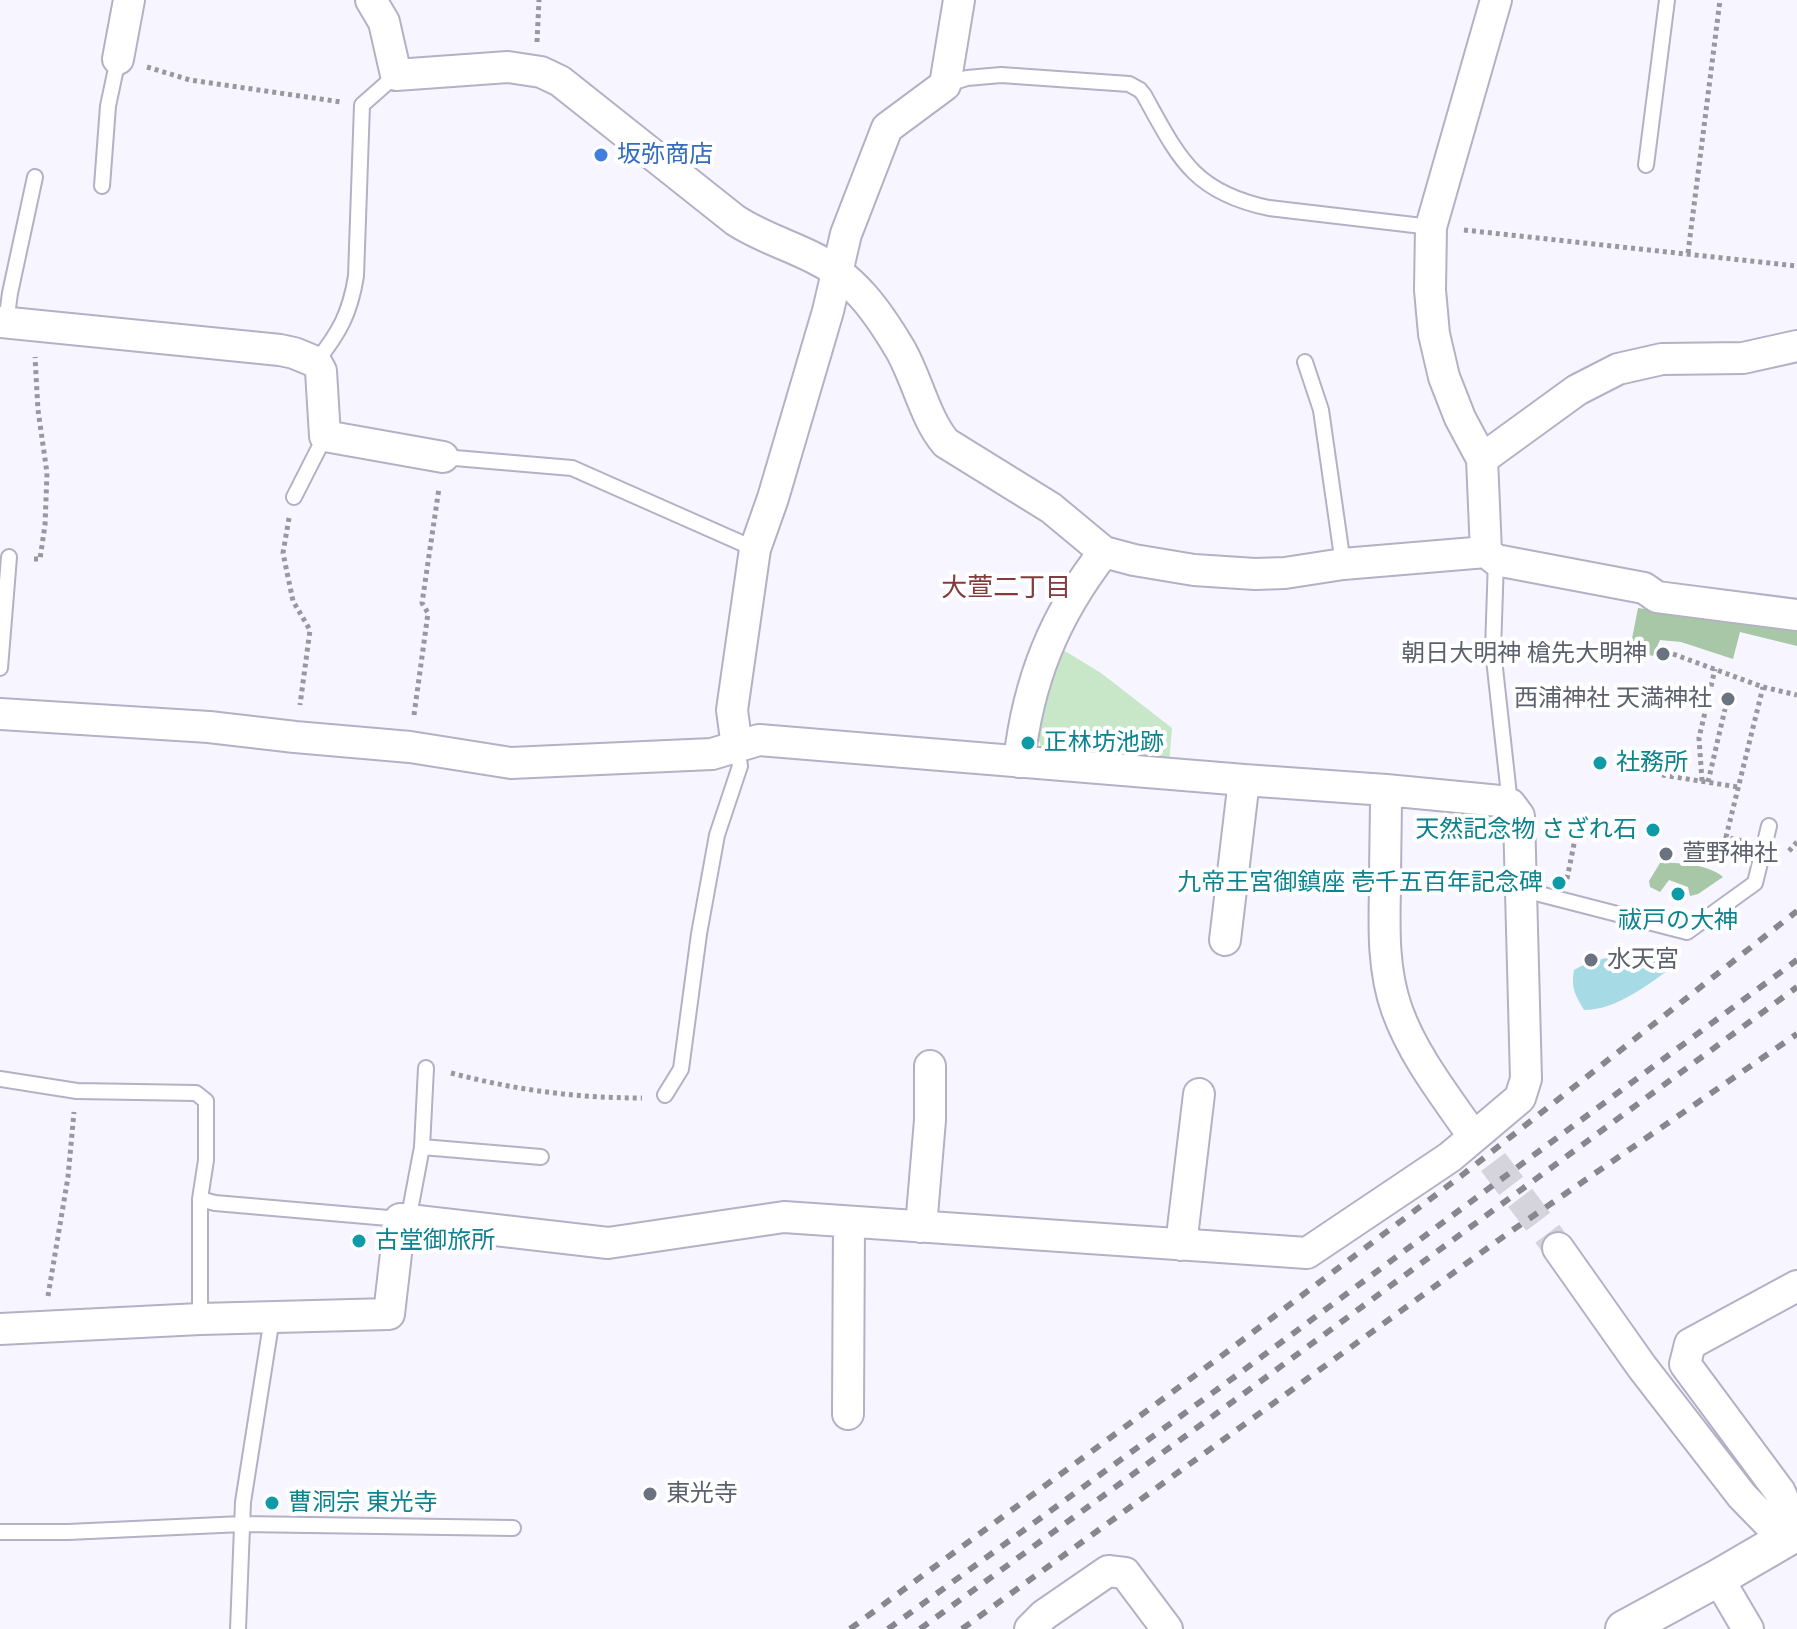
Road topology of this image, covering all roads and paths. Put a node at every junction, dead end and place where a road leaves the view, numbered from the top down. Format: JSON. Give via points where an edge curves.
{"nodes":[{"id":1,"x":129,"y":0,"type":"edge"},
{"id":2,"x":371,"y":0,"type":"edge"},
{"id":3,"x":959,"y":0,"type":"edge"},
{"id":4,"x":1496,"y":0,"type":"edge"},
{"id":5,"x":1667,"y":0,"type":"edge"},
{"id":6,"x":1720,"y":0,"type":"edge"},
{"id":7,"x":118,"y":59,"type":"junction"},
{"id":8,"x":396,"y":75,"type":"junction"},
{"id":9,"x":945,"y":85,"type":"junction"},
{"id":10,"x":362,"y":105,"type":"junction"},
{"id":11,"x":1646,"y":165,"type":"dead end"},
{"id":12,"x":35,"y":177,"type":"dead end"},
{"id":13,"x":102,"y":186,"type":"dead end"},
{"id":14,"x":1431,"y":227,"type":"junction"},
{"id":15,"x":1688,"y":253,"type":"junction"},
{"id":16,"x":1797,"y":266,"type":"edge"},
{"id":17,"x":838,"y":272,"type":"junction"},
{"id":18,"x":13,"y":323,"type":"edge"},
{"id":19,"x":1797,"y":346,"type":"edge"},
{"id":20,"x":316,"y":362,"type":"junction"},
{"id":21,"x":1305,"y":362,"type":"dead end"},
{"id":22,"x":325,"y":436,"type":"junction"},
{"id":23,"x":443,"y":457,"type":"junction"},
{"id":24,"x":1482,"y":459,"type":"junction"},
{"id":25,"x":294,"y":497,"type":"joint"},
{"id":26,"x":755,"y":549,"type":"junction"},
{"id":27,"x":1104,"y":552,"type":"junction"},
{"id":28,"x":1491,"y":556,"type":"junction"},
{"id":29,"x":9,"y":557,"type":"joint"},
{"id":30,"x":1343,"y":564,"type":"junction"},
{"id":31,"x":1797,"y":615,"type":"edge"},
{"id":32,"x":1673,"y":654,"type":"dead end"},
{"id":33,"x":0,"y":668,"type":"edge"},
{"id":34,"x":1715,"y":669,"type":"junction"},
{"id":35,"x":1763,"y":687,"type":"junction"},
{"id":36,"x":1797,"y":695,"type":"edge"},
{"id":37,"x":1725,"y":709,"type":"dead end"},
{"id":38,"x":0,"y":714,"type":"edge"},
{"id":39,"x":295,"y":737,"type":"junction"},
{"id":40,"x":410,"y":747,"type":"junction"},
{"id":41,"x":737,"y":747,"type":"junction"},
{"id":42,"x":1019,"y":762,"type":"junction"},
{"id":43,"x":1662,"y":775,"type":"dead end"},
{"id":44,"x":1244,"y":780,"type":"junction"},
{"id":45,"x":1705,"y":782,"type":"junction"},
{"id":46,"x":1738,"y":787,"type":"junction"},
{"id":47,"x":1386,"y":790,"type":"junction"},
{"id":48,"x":1510,"y":804,"type":"junction"},
{"id":49,"x":1769,"y":826,"type":"dead end"},
{"id":50,"x":1576,"y":834,"type":"dead end"},
{"id":51,"x":1764,"y":846,"type":"junction"},
{"id":52,"x":1797,"y":854,"type":"edge"},
{"id":53,"x":1520,"y":889,"type":"junction"},
{"id":54,"x":1562,"y":900,"type":"junction"},
{"id":55,"x":1225,"y":940,"type":"dead end"},
{"id":56,"x":930,"y":1066,"type":"dead end"},
{"id":57,"x":426,"y":1068,"type":"joint"},
{"id":58,"x":0,"y":1079,"type":"edge"},
{"id":59,"x":77,"y":1091,"type":"junction"},
{"id":60,"x":1199,"y":1094,"type":"dead end"},
{"id":61,"x":665,"y":1095,"type":"joint"},
{"id":62,"x":1466,"y":1126,"type":"tunnel mouth"},
{"id":63,"x":422,"y":1147,"type":"junction"},
{"id":64,"x":541,"y":1157,"type":"dead end"},
{"id":65,"x":200,"y":1199,"type":"junction"},
{"id":66,"x":404,"y":1220,"type":"junction"},
{"id":67,"x":849,"y":1222,"type":"junction"},
{"id":68,"x":921,"y":1227,"type":"junction"},
{"id":69,"x":1181,"y":1245,"type":"junction"},
{"id":70,"x":1558,"y":1248,"type":"tunnel mouth"},
{"id":71,"x":1797,"y":1286,"type":"edge"},
{"id":72,"x":272,"y":1318,"type":"junction"},
{"id":73,"x":200,"y":1319,"type":"junction"},
{"id":74,"x":43,"y":1326,"type":"junction"},
{"id":75,"x":0,"y":1329,"type":"edge"},
{"id":76,"x":848,"y":1414,"type":"dead end"},
{"id":77,"x":242,"y":1524,"type":"junction"},
{"id":78,"x":513,"y":1528,"type":"dead end"},
{"id":79,"x":0,"y":1532,"type":"edge"},
{"id":80,"x":1790,"y":1536,"type":"edge"},
{"id":81,"x":1718,"y":1578,"type":"junction"},
{"id":82,"x":238,"y":1629,"type":"edge"},
{"id":83,"x":1030,"y":1629,"type":"edge"},
{"id":84,"x":1167,"y":1629,"type":"edge"},
{"id":85,"x":1624,"y":1629,"type":"edge"},
{"id":86,"x":1748,"y":1629,"type":"edge"}],
"edges":[{"from":1,"to":7,"type":"street"},
{"from":2,"to":8,"type":"street","via":[[384,22]]},
{"from":3,"to":9,"type":"street"},
{"from":4,"to":14,"type":"street"},
{"from":5,"to":11,"type":"lane"},
{"from":6,"to":15,"type":"path"},
{"from":7,"to":10,"type":"path","via":[[190,80]]},
{"from":7,"to":13,"type":"lane","via":[[108,106]]},
{"from":8,"to":10,"type":"lane"},
{"from":8,"to":17,"type":"street","via":[[508,67],[541,72],[560,81],[735,220]]},
{"from":9,"to":14,"type":"lane","via":[[1001,75],[1129,84],[1144,95],[1175,152],[1226,195],[1285,211]]},
{"from":9,"to":17,"type":"street","via":[[887,128],[846,234]]},
{"from":10,"to":20,"type":"lane","via":[[356,276],[338,333]]},
{"from":12,"to":18,"type":"lane","via":[[10,293]]},
{"from":14,"to":15,"type":"path"},
{"from":14,"to":24,"type":"street","via":[[1431,312],[1439,355],[1451,398]]},
{"from":15,"to":16,"type":"path"},
{"from":17,"to":26,"type":"street"},
{"from":17,"to":27,"type":"street","via":[[865,297],[890,333],[946,443],[1051,508]]},
{"from":18,"to":20,"type":"street","via":[[280,350]]},
{"from":18,"to":29,"type":"path","via":[[38,410],[47,473],[40,559]]},
{"from":19,"to":24,"type":"street","via":[[1754,357],[1662,359],[1618,369],[1577,390]]},
{"from":20,"to":22,"type":"street"},
{"from":21,"to":30,"type":"lane","via":[[1321,410]]},
{"from":22,"to":23,"type":"street"},
{"from":22,"to":25,"type":"lane"},
{"from":23,"to":26,"type":"lane","via":[[572,468]]},
{"from":23,"to":40,"type":"path","via":[[422,603],[428,613]]},
{"from":24,"to":28,"type":"street"},
{"from":25,"to":39,"type":"path","via":[[283,553],[293,601],[310,630]]},
{"from":26,"to":41,"type":"street","via":[[732,710]]},
{"from":27,"to":30,"type":"street","via":[[1224,573],[1285,573]]},
{"from":27,"to":42,"type":"street","via":[[1071,599],[1045,651],[1028,705]]},
{"from":28,"to":30,"type":"street"},
{"from":28,"to":31,"type":"street","via":[[1644,588],[1657,597]]},
{"from":28,"to":48,"type":"lane","via":[[1493,650]]},
{"from":29,"to":33,"type":"lane"},
{"from":32,"to":34,"type":"path"},
{"from":34,"to":35,"type":"path"},
{"from":34,"to":45,"type":"path","via":[[1699,738]]},
{"from":35,"to":36,"type":"path"},
{"from":35,"to":46,"type":"path"},
{"from":37,"to":45,"type":"path"},
{"from":38,"to":39,"type":"street"},
{"from":39,"to":40,"type":"street"},
{"from":40,"to":41,"type":"street","via":[[511,763],[712,754]]},
{"from":41,"to":42,"type":"street","via":[[759,740]]},
{"from":41,"to":61,"type":"lane","via":[[740,766],[717,835],[681,1069]]},
{"from":42,"to":44,"type":"street"},
{"from":43,"to":45,"type":"path"},
{"from":44,"to":47,"type":"street"},
{"from":44,"to":55,"type":"street"},
{"from":45,"to":46,"type":"path"},
{"from":46,"to":51,"type":"path","via":[[1726,837]]},
{"from":47,"to":48,"type":"street"},
{"from":47,"to":62,"type":"street","via":[[1388,979],[1409,1038]]},
{"from":48,"to":53,"type":"street","via":[[1519,816]]},
{"from":49,"to":51,"type":"lane"},
{"from":50,"to":54,"type":"path"},
{"from":51,"to":52,"type":"path"},
{"from":51,"to":54,"type":"lane","via":[[1755,883],[1687,932]]},
{"from":53,"to":54,"type":"lane"},
{"from":53,"to":69,"type":"street","via":[[1526,1079],[1520,1098],[1450,1157],[1307,1253]]},
{"from":56,"to":68,"type":"street"},
{"from":57,"to":61,"type":"path","via":[[589,1098]]},
{"from":57,"to":63,"type":"lane"},
{"from":58,"to":59,"type":"lane"},
{"from":59,"to":65,"type":"lane","via":[[196,1093],[206,1101]]},
{"from":59,"to":74,"type":"path"},
{"from":60,"to":69,"type":"street"},
{"from":63,"to":64,"type":"lane"},
{"from":63,"to":66,"type":"lane"},
{"from":65,"to":66,"type":"lane"},
{"from":65,"to":73,"type":"lane"},
{"from":66,"to":67,"type":"street","via":[[608,1243],[784,1217]]},
{"from":66,"to":72,"type":"street","via":[[389,1314]]},
{"from":67,"to":68,"type":"street"},
{"from":67,"to":76,"type":"street"},
{"from":68,"to":69,"type":"street"},
{"from":70,"to":80,"type":"street","via":[[1742,1496]]},
{"from":71,"to":80,"type":"street","via":[[1690,1344],[1685,1364],[1780,1492]]},
{"from":72,"to":73,"type":"street"},
{"from":72,"to":77,"type":"lane"},
{"from":73,"to":74,"type":"street"},
{"from":74,"to":75,"type":"street"},
{"from":77,"to":78,"type":"lane"},
{"from":77,"to":79,"type":"lane"},
{"from":77,"to":82,"type":"lane"},
{"from":80,"to":81,"type":"street"},
{"from":81,"to":85,"type":"street"},
{"from":81,"to":86,"type":"street"},
{"from":83,"to":84,"type":"street","via":[[1108,1571],[1125,1573]]}]}
